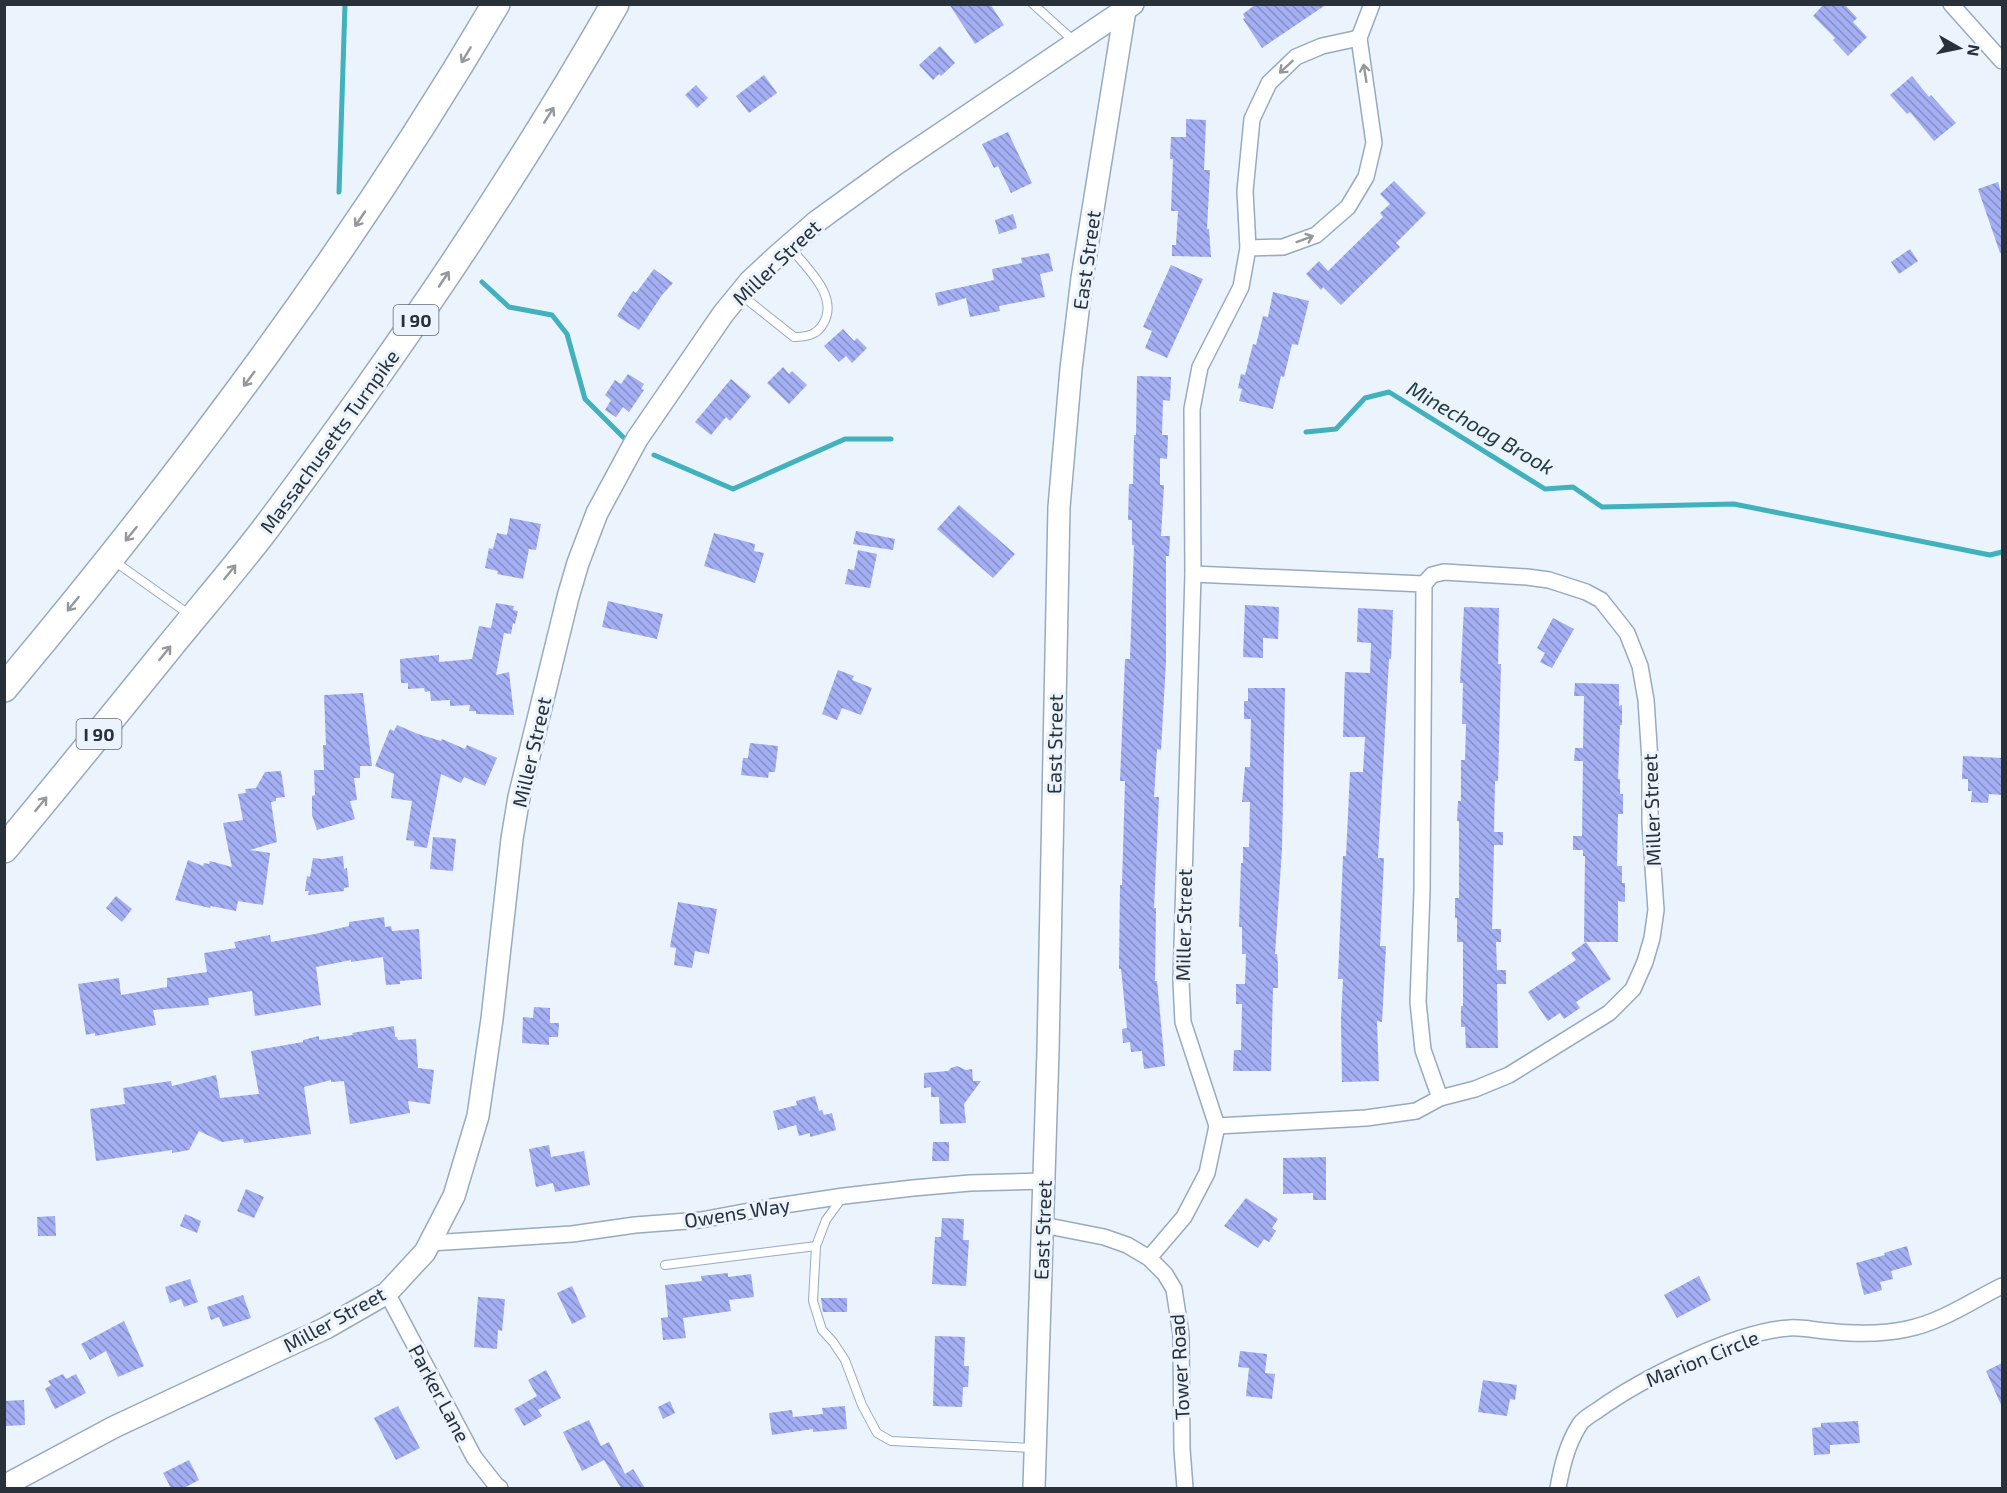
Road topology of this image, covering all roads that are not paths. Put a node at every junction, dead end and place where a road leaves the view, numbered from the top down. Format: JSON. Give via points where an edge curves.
{"nodes":[{"id":1,"x":496,"y":4,"type":"edge"},
{"id":2,"x":615,"y":4,"type":"edge"},
{"id":3,"x":1033,"y":4,"type":"edge"},
{"id":4,"x":1372,"y":4,"type":"edge"},
{"id":5,"x":1952,"y":4,"type":"edge"},
{"id":6,"x":1128,"y":6,"type":"edge"},
{"id":7,"x":1359,"y":38,"type":"junction"},
{"id":8,"x":1075,"y":42,"type":"junction"},
{"id":9,"x":2002,"y":61,"type":"edge"},
{"id":10,"x":789,"y":246,"type":"junction"},
{"id":11,"x":1248,"y":248,"type":"junction"},
{"id":12,"x":740,"y":294,"type":"junction"},
{"id":13,"x":110,"y":558,"type":"junction"},
{"id":14,"x":1193,"y":574,"type":"junction"},
{"id":15,"x":1424,"y":584,"type":"junction"},
{"id":16,"x":193,"y":618,"type":"junction"},
{"id":17,"x":4,"y":688,"type":"edge"},
{"id":18,"x":4,"y":849,"type":"edge"},
{"id":19,"x":1440,"y":1098,"type":"junction"},
{"id":20,"x":1217,"y":1126,"type":"junction"},
{"id":21,"x":1044,"y":1181,"type":"junction"},
{"id":22,"x":844,"y":1196,"type":"junction"},
{"id":23,"x":1043,"y":1225,"type":"junction"},
{"id":24,"x":430,"y":1243,"type":"junction"},
{"id":25,"x":816,"y":1246,"type":"junction"},
{"id":26,"x":1149,"y":1258,"type":"junction"},
{"id":27,"x":665,"y":1265,"type":"dead end"},
{"id":28,"x":2002,"y":1286,"type":"edge"},
{"id":29,"x":387,"y":1293,"type":"junction"},
{"id":30,"x":1035,"y":1448,"type":"junction"},
{"id":31,"x":4,"y":1486,"type":"edge"},
{"id":32,"x":500,"y":1488,"type":"edge"},
{"id":33,"x":1034,"y":1488,"type":"edge"},
{"id":34,"x":1185,"y":1488,"type":"edge"},
{"id":35,"x":1558,"y":1488,"type":"edge"}],
"edges":[{"from":1,"to":13,"type":"highway","one_way":true,"via":[[297,313]]},
{"from":16,"to":2,"type":"highway","name":"Massachusetts Turnpike","number":"I 90","one_way":true,"via":[[261,534],[402,342],[508,180]]},
{"from":3,"to":8,"type":"lane"},
{"from":4,"to":7,"type":"street"},
{"from":5,"to":9,"type":"street"},
{"from":6,"to":8,"type":"street","name":"Miller Street"},
{"from":6,"to":21,"type":"street","name":"East Street","via":[[1082,278],[1059,507]]},
{"from":7,"to":11,"type":"street","name":"Miller Street","one_way":true,"via":[[1322,46],[1296,57],[1269,83],[1252,119],[1245,191]]},
{"from":11,"to":7,"type":"street","one_way":true,"via":[[1283,247],[1316,235],[1348,207],[1366,177],[1374,143]]},
{"from":8,"to":10,"type":"street","name":"Miller Street","via":[[896,164]]},
{"from":10,"to":12,"type":"street","name":"Miller Street"},
{"from":10,"to":12,"type":"lane","via":[[826,294],[827,317],[819,331],[794,337]]},
{"from":11,"to":14,"type":"street","name":"Miller Street","via":[[1241,287],[1200,367],[1192,409]]},
{"from":12,"to":24,"type":"street","name":"Miller Street","via":[[637,440],[597,513],[578,563],[519,797],[478,1116],[454,1196]]},
{"from":13,"to":16,"type":"lane"},
{"from":13,"to":17,"type":"highway","one_way":true},
{"from":14,"to":15,"type":"street","name":"Miller Street"},
{"from":14,"to":20,"type":"street","name":"Miller Street","via":[[1183,1022]]},
{"from":15,"to":19,"type":"street","via":[[1419,1002],[1423,1050]]},
{"from":15,"to":19,"type":"street","name":"Miller Street","via":[[1432,575],[1444,572],[1549,580],[1601,600],[1627,633],[1640,666],[1646,700],[1656,910],[1652,938],[1633,989],[1609,1013],[1509,1075]]},
{"from":18,"to":16,"type":"highway","name":"Massachusetts Turnpike","number":"I 90","one_way":true},
{"from":19,"to":20,"type":"street","name":"Miller Street","via":[[1416,1111],[1366,1118]]},
{"from":20,"to":26,"type":"street","via":[[1207,1173],[1184,1217]]},
{"from":21,"to":22,"type":"street","name":"Owens Way","via":[[970,1183]]},
{"from":21,"to":23,"type":"street","name":"East Street"},
{"from":22,"to":24,"type":"street","name":"Owens Way","via":[[701,1220],[572,1234]]},
{"from":22,"to":25,"type":"lane","via":[[826,1220]]},
{"from":23,"to":26,"type":"street","name":"Tower Road","via":[[1104,1237]]},
{"from":23,"to":30,"type":"street","name":"East Street"},
{"from":24,"to":29,"type":"street","name":"Miller Street"},
{"from":25,"to":27,"type":"lane"},
{"from":25,"to":30,"type":"lane","via":[[813,1302],[822,1329],[845,1360],[877,1433],[891,1441]]},
{"from":26,"to":34,"type":"street","name":"Tower Road","via":[[1174,1289],[1181,1335]]},
{"from":28,"to":35,"type":"street","name":"Marion Circle","via":[[1942,1318],[1910,1329],[1850,1334],[1790,1328],[1758,1333],[1686,1361],[1619,1395],[1581,1422],[1563,1461]]},
{"from":29,"to":31,"type":"street","name":"Miller Street","via":[[326,1328],[114,1427]]},
{"from":29,"to":32,"type":"street","name":"Parker Lane","via":[[474,1457]]},
{"from":30,"to":33,"type":"street","name":"East Street"}]}
